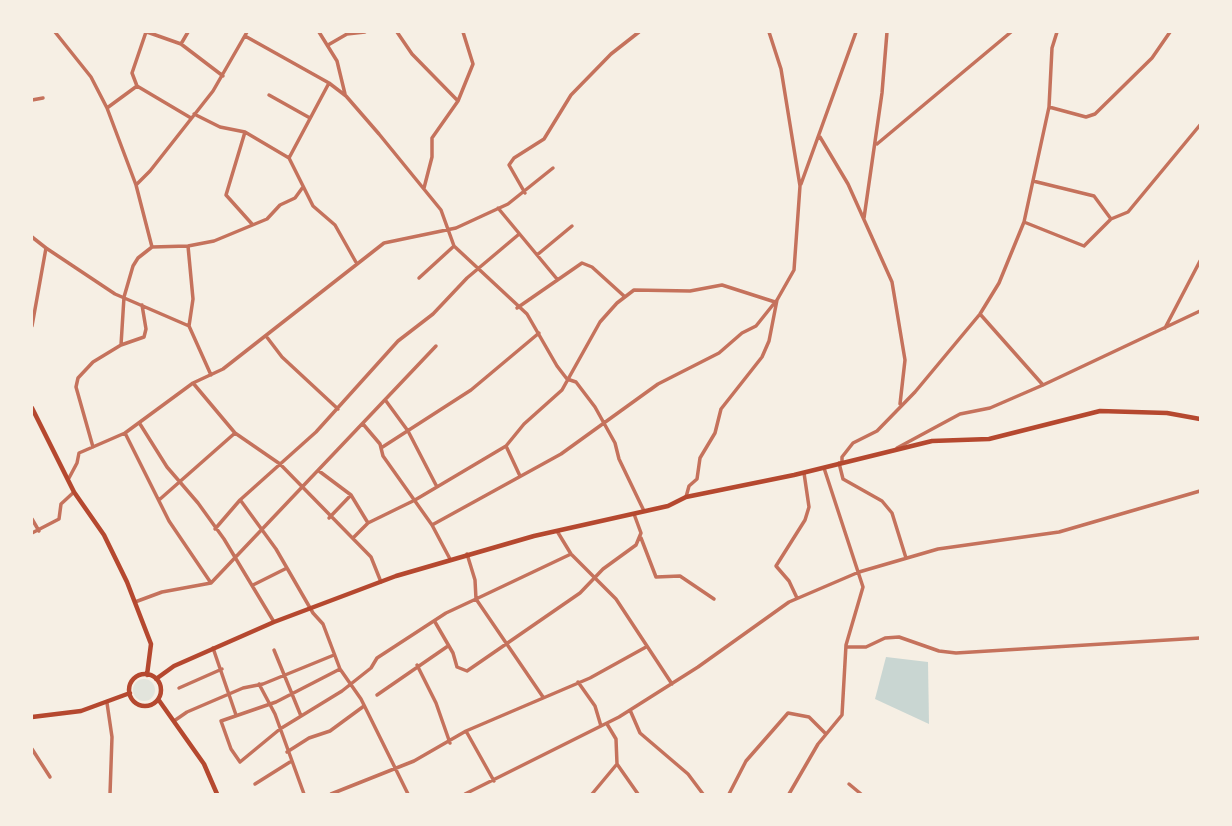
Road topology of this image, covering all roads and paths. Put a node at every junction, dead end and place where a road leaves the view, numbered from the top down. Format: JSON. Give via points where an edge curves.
{"nodes":[{"id":1,"x":55,"y":32,"type":"edge"},
{"id":2,"x":146,"y":32,"type":"edge"},
{"id":3,"x":188,"y":32,"type":"edge"},
{"id":4,"x":319,"y":32,"type":"edge"},
{"id":5,"x":365,"y":32,"type":"edge"},
{"id":6,"x":397,"y":32,"type":"edge"},
{"id":7,"x":463,"y":32,"type":"edge"},
{"id":8,"x":639,"y":32,"type":"edge"},
{"id":9,"x":769,"y":32,"type":"edge"},
{"id":10,"x":856,"y":32,"type":"edge"},
{"id":11,"x":887,"y":32,"type":"edge"},
{"id":12,"x":1011,"y":32,"type":"edge"},
{"id":13,"x":1057,"y":32,"type":"edge"},
{"id":14,"x":1170,"y":32,"type":"edge"},
{"id":15,"x":246,"y":34,"type":"edge"},
{"id":16,"x":181,"y":44,"type":"junction"},
{"id":17,"x":328,"y":45,"type":"junction"},
{"id":18,"x":223,"y":76,"type":"junction"},
{"id":19,"x":329,"y":83,"type":"junction"},
{"id":20,"x":137,"y":86,"type":"junction"},
{"id":21,"x":269,"y":95,"type":"dead end"},
{"id":22,"x":346,"y":96,"type":"junction"},
{"id":23,"x":43,"y":98,"type":"dead end"},
{"id":24,"x":32,"y":100,"type":"edge"},
{"id":25,"x":458,"y":101,"type":"junction"},
{"id":26,"x":1049,"y":107,"type":"junction"},
{"id":27,"x":107,"y":108,"type":"junction"},
{"id":28,"x":193,"y":116,"type":"junction"},
{"id":29,"x":310,"y":118,"type":"junction"},
{"id":30,"x":1200,"y":125,"type":"edge"},
{"id":31,"x":245,"y":132,"type":"junction"},
{"id":32,"x":820,"y":137,"type":"junction"},
{"id":33,"x":875,"y":145,"type":"junction"},
{"id":34,"x":289,"y":158,"type":"junction"},
{"id":35,"x":553,"y":168,"type":"dead end"},
{"id":36,"x":1033,"y":181,"type":"junction"},
{"id":37,"x":136,"y":185,"type":"junction"},
{"id":38,"x":800,"y":186,"type":"junction"},
{"id":39,"x":303,"y":187,"type":"junction"},
{"id":40,"x":424,"y":188,"type":"junction"},
{"id":41,"x":525,"y":193,"type":"junction"},
{"id":42,"x":498,"y":208,"type":"junction"},
{"id":43,"x":1111,"y":219,"type":"junction"},
{"id":44,"x":864,"y":220,"type":"junction"},
{"id":45,"x":1024,"y":222,"type":"junction"},
{"id":46,"x":252,"y":224,"type":"junction"},
{"id":47,"x":572,"y":226,"type":"dead end"},
{"id":48,"x":448,"y":231,"type":"junction"},
{"id":49,"x":518,"y":235,"type":"junction"},
{"id":50,"x":32,"y":237,"type":"edge"},
{"id":51,"x":188,"y":246,"type":"junction"},
{"id":52,"x":454,"y":246,"type":"junction"},
{"id":53,"x":152,"y":247,"type":"junction"},
{"id":54,"x":46,"y":248,"type":"junction"},
{"id":55,"x":537,"y":255,"type":"junction"},
{"id":56,"x":1200,"y":261,"type":"edge"},
{"id":57,"x":358,"y":264,"type":"junction"},
{"id":58,"x":477,"y":269,"type":"junction"},
{"id":59,"x":419,"y":278,"type":"dead end"},
{"id":60,"x":557,"y":279,"type":"junction"},
{"id":61,"x":624,"y":296,"type":"junction"},
{"id":62,"x":124,"y":297,"type":"junction"},
{"id":63,"x":776,"y":301,"type":"junction"},
{"id":64,"x":142,"y":305,"type":"junction"},
{"id":65,"x":517,"y":308,"type":"junction"},
{"id":66,"x":1200,"y":311,"type":"edge"},
{"id":67,"x":981,"y":314,"type":"junction"},
{"id":68,"x":32,"y":326,"type":"edge"},
{"id":69,"x":188,"y":326,"type":"junction"},
{"id":70,"x":1165,"y":328,"type":"junction"},
{"id":71,"x":539,"y":333,"type":"junction"},
{"id":72,"x":266,"y":337,"type":"junction"},
{"id":73,"x":121,"y":345,"type":"junction"},
{"id":74,"x":436,"y":346,"type":"dead end"},
{"id":75,"x":211,"y":375,"type":"junction"},
{"id":76,"x":567,"y":379,"type":"junction"},
{"id":77,"x":193,"y":383,"type":"junction"},
{"id":78,"x":1043,"y":385,"type":"junction"},
{"id":79,"x":386,"y":401,"type":"junction"},
{"id":80,"x":900,"y":406,"type":"junction"},
{"id":81,"x":32,"y":408,"type":"edge"},
{"id":82,"x":338,"y":409,"type":"junction"},
{"id":83,"x":1200,"y":419,"type":"edge"},
{"id":84,"x":140,"y":424,"type":"junction"},
{"id":85,"x":363,"y":424,"type":"junction"},
{"id":86,"x":604,"y":424,"type":"junction"},
{"id":87,"x":408,"y":431,"type":"junction"},
{"id":88,"x":125,"y":433,"type":"junction"},
{"id":89,"x":235,"y":433,"type":"junction"},
{"id":90,"x":506,"y":446,"type":"junction"},
{"id":91,"x":93,"y":447,"type":"junction"},
{"id":92,"x":381,"y":448,"type":"junction"},
{"id":93,"x":892,"y":451,"type":"junction"},
{"id":94,"x":841,"y":463,"type":"junction"},
{"id":95,"x":280,"y":464,"type":"junction"},
{"id":96,"x":824,"y":468,"type":"junction"},
{"id":97,"x":318,"y":471,"type":"junction"},
{"id":98,"x":804,"y":473,"type":"junction"},
{"id":99,"x":520,"y":476,"type":"junction"},
{"id":100,"x":69,"y":478,"type":"junction"},
{"id":101,"x":179,"y":482,"type":"junction"},
{"id":102,"x":302,"y":486,"type":"junction"},
{"id":103,"x":437,"y":486,"type":"junction"},
{"id":104,"x":1200,"y":491,"type":"edge"},
{"id":105,"x":74,"y":492,"type":"junction"},
{"id":106,"x":351,"y":495,"type":"junction"},
{"id":107,"x":686,"y":497,"type":"junction"},
{"id":108,"x":159,"y":500,"type":"junction"},
{"id":109,"x":240,"y":500,"type":"junction"},
{"id":110,"x":415,"y":500,"type":"junction"},
{"id":111,"x":644,"y":512,"type":"junction"},
{"id":112,"x":634,"y":514,"type":"junction"},
{"id":113,"x":329,"y":518,"type":"junction"},
{"id":114,"x":32,"y":519,"type":"edge"},
{"id":115,"x":368,"y":523,"type":"junction"},
{"id":116,"x":432,"y":525,"type":"junction"},
{"id":117,"x":215,"y":529,"type":"junction"},
{"id":118,"x":261,"y":529,"type":"junction"},
{"id":119,"x":39,"y":531,"type":"junction"},
{"id":120,"x":557,"y":531,"type":"junction"},
{"id":121,"x":32,"y":533,"type":"edge"},
{"id":122,"x":353,"y":538,"type":"junction"},
{"id":123,"x":641,"y":538,"type":"junction"},
{"id":124,"x":467,"y":554,"type":"junction"},
{"id":125,"x":571,"y":554,"type":"junction"},
{"id":126,"x":906,"y":558,"type":"junction"},
{"id":127,"x":450,"y":559,"type":"junction"},
{"id":128,"x":234,"y":561,"type":"junction"},
{"id":129,"x":286,"y":568,"type":"junction"},
{"id":130,"x":859,"y":572,"type":"junction"},
{"id":131,"x":594,"y":579,"type":"junction"},
{"id":132,"x":381,"y":582,"type":"junction"},
{"id":133,"x":211,"y":583,"type":"junction"},
{"id":134,"x":253,"y":585,"type":"junction"},
{"id":135,"x":797,"y":598,"type":"junction"},
{"id":136,"x":475,"y":599,"type":"junction"},
{"id":137,"x":714,"y":599,"type":"dead end"},
{"id":138,"x":135,"y":602,"type":"junction"},
{"id":139,"x":312,"y":608,"type":"junction"},
{"id":140,"x":274,"y":622,"type":"junction"},
{"id":141,"x":435,"y":622,"type":"junction"},
{"id":142,"x":1200,"y":638,"type":"edge"},
{"id":143,"x":448,"y":646,"type":"junction"},
{"id":144,"x":507,"y":646,"type":"junction"},
{"id":145,"x":646,"y":647,"type":"junction"},
{"id":146,"x":846,"y":647,"type":"junction"},
{"id":147,"x":213,"y":648,"type":"junction"},
{"id":148,"x":274,"y":650,"type":"dead end"},
{"id":149,"x":334,"y":655,"type":"junction"},
{"id":150,"x":417,"y":665,"type":"junction"},
{"id":151,"x":222,"y":669,"type":"junction"},
{"id":152,"x":340,"y":669,"type":"junction"},
{"id":153,"x":147,"y":675,"type":"junction"},
{"id":154,"x":284,"y":676,"type":"junction"},
{"id":155,"x":156,"y":680,"type":"junction"},
{"id":156,"x":578,"y":682,"type":"junction"},
{"id":157,"x":350,"y":683,"type":"junction"},
{"id":158,"x":259,"y":684,"type":"junction"},
{"id":159,"x":672,"y":684,"type":"junction"},
{"id":160,"x":179,"y":688,"type":"dead end"},
{"id":161,"x":130,"y":694,"type":"junction"},
{"id":162,"x":231,"y":694,"type":"junction"},
{"id":163,"x":292,"y":694,"type":"junction"},
{"id":164,"x":377,"y":695,"type":"dead end"},
{"id":165,"x":543,"y":697,"type":"junction"},
{"id":166,"x":158,"y":699,"type":"junction"},
{"id":167,"x":107,"y":703,"type":"junction"},
{"id":168,"x":269,"y":704,"type":"junction"},
{"id":169,"x":364,"y":706,"type":"junction"},
{"id":170,"x":630,"y":710,"type":"junction"},
{"id":171,"x":236,"y":715,"type":"junction"},
{"id":172,"x":32,"y":717,"type":"edge"},
{"id":173,"x":301,"y":717,"type":"junction"},
{"id":174,"x":174,"y":722,"type":"junction"},
{"id":175,"x":607,"y":723,"type":"junction"},
{"id":176,"x":601,"y":726,"type":"junction"},
{"id":177,"x":280,"y":729,"type":"junction"},
{"id":178,"x":466,"y":731,"type":"junction"},
{"id":179,"x":825,"y":733,"type":"junction"},
{"id":180,"x":450,"y":743,"type":"junction"},
{"id":181,"x":32,"y":749,"type":"edge"},
{"id":182,"x":287,"y":752,"type":"junction"},
{"id":183,"x":290,"y":762,"type":"junction"},
{"id":184,"x":617,"y":764,"type":"junction"},
{"id":185,"x":397,"y":768,"type":"junction"},
{"id":186,"x":50,"y":777,"type":"dead end"},
{"id":187,"x":494,"y":782,"type":"junction"},
{"id":188,"x":255,"y":784,"type":"dead end"},
{"id":189,"x":849,"y":784,"type":"dead end"},
{"id":190,"x":110,"y":794,"type":"edge"},
{"id":191,"x":217,"y":794,"type":"edge"},
{"id":192,"x":304,"y":794,"type":"edge"},
{"id":193,"x":331,"y":794,"type":"edge"},
{"id":194,"x":408,"y":794,"type":"edge"},
{"id":195,"x":464,"y":794,"type":"edge"},
{"id":196,"x":592,"y":794,"type":"edge"},
{"id":197,"x":638,"y":794,"type":"edge"},
{"id":198,"x":703,"y":794,"type":"edge"},
{"id":199,"x":729,"y":794,"type":"edge"},
{"id":200,"x":789,"y":794,"type":"edge"},
{"id":201,"x":861,"y":794,"type":"edge"}],
"edges":[{"from":1,"to":27,"type":"street","via":[[91,77]]},
{"from":2,"to":16,"type":"street"},
{"from":2,"to":20,"type":"street","via":[[132,73]]},
{"from":3,"to":16,"type":"street"},
{"from":4,"to":17,"type":"street"},
{"from":5,"to":17,"type":"street","via":[[347,34]]},
{"from":6,"to":25,"type":"street"},
{"from":7,"to":25,"type":"street","via":[[473,64]]},
{"from":8,"to":41,"type":"street","via":[[571,94],[544,139],[509,165]]},
{"from":9,"to":38,"type":"street","via":[[781,68]]},
{"from":10,"to":32,"type":"street"},
{"from":11,"to":33,"type":"street"},
{"from":12,"to":33,"type":"street"},
{"from":13,"to":26,"type":"street"},
{"from":14,"to":26,"type":"street","via":[[1152,58],[1095,114],[1086,117]]},
{"from":15,"to":18,"type":"street"},
{"from":15,"to":19,"type":"street"},
{"from":16,"to":18,"type":"street"},
{"from":17,"to":22,"type":"street"},
{"from":18,"to":28,"type":"street"},
{"from":19,"to":22,"type":"street"},
{"from":19,"to":29,"type":"street"},
{"from":20,"to":27,"type":"street"},
{"from":20,"to":28,"type":"street"},
{"from":21,"to":29,"type":"street"},
{"from":22,"to":40,"type":"street"},
{"from":23,"to":24,"type":"street"},
{"from":25,"to":40,"type":"street","via":[[432,138]]},
{"from":26,"to":36,"type":"street"},
{"from":27,"to":37,"type":"street"},
{"from":28,"to":31,"type":"street"},
{"from":28,"to":37,"type":"street"},
{"from":29,"to":34,"type":"street"},
{"from":30,"to":43,"type":"street","via":[[1128,212]]},
{"from":31,"to":34,"type":"street"},
{"from":31,"to":46,"type":"street","via":[[226,195]]},
{"from":32,"to":38,"type":"street"},
{"from":32,"to":44,"type":"street"},
{"from":33,"to":44,"type":"street"},
{"from":34,"to":39,"type":"street"},
{"from":35,"to":41,"type":"street"},
{"from":36,"to":43,"type":"street","via":[[1094,196]]},
{"from":36,"to":45,"type":"street"},
{"from":37,"to":53,"type":"street"},
{"from":38,"to":63,"type":"street","via":[[794,270]]},
{"from":39,"to":46,"type":"street","via":[[267,219]]},
{"from":39,"to":57,"type":"street","via":[[313,206],[329,217],[345,238]]},
{"from":40,"to":48,"type":"street"},
{"from":41,"to":42,"type":"street"},
{"from":42,"to":48,"type":"street"},
{"from":42,"to":49,"type":"street"},
{"from":43,"to":45,"type":"street","via":[[1084,246]]},
{"from":44,"to":80,"type":"street","via":[[892,282],[905,360]]},
{"from":45,"to":67,"type":"street"},
{"from":46,"to":51,"type":"street","via":[[214,241]]},
{"from":47,"to":55,"type":"street"},
{"from":48,"to":52,"type":"street"},
{"from":48,"to":57,"type":"street","via":[[384,243]]},
{"from":49,"to":55,"type":"street"},
{"from":49,"to":58,"type":"street"},
{"from":50,"to":54,"type":"street"},
{"from":51,"to":53,"type":"street"},
{"from":51,"to":69,"type":"street","via":[[193,299]]},
{"from":52,"to":58,"type":"street"},
{"from":52,"to":59,"type":"street"},
{"from":53,"to":62,"type":"street","via":[[133,266]]},
{"from":54,"to":62,"type":"street"},
{"from":54,"to":68,"type":"street"},
{"from":55,"to":60,"type":"street"},
{"from":56,"to":70,"type":"street"},
{"from":57,"to":72,"type":"street"},
{"from":58,"to":65,"type":"street"},
{"from":58,"to":82,"type":"street","via":[[433,314],[398,341]]},
{"from":60,"to":61,"type":"street","via":[[572,267],[586,264]]},
{"from":60,"to":65,"type":"street"},
{"from":61,"to":63,"type":"street","via":[[634,290],[690,291],[722,285]]},
{"from":61,"to":76,"type":"street","via":[[600,322]]},
{"from":62,"to":64,"type":"street"},
{"from":62,"to":73,"type":"street"},
{"from":63,"to":86,"type":"street","via":[[756,326],[724,349],[658,384]]},
{"from":63,"to":107,"type":"street","via":[[765,349],[720,409],[715,433]]},
{"from":64,"to":69,"type":"street"},
{"from":64,"to":73,"type":"street","via":[[144,337]]},
{"from":65,"to":71,"type":"street","via":[[527,314]]},
{"from":66,"to":70,"type":"street"},
{"from":67,"to":78,"type":"street"},
{"from":67,"to":80,"type":"street"},
{"from":69,"to":75,"type":"street"},
{"from":70,"to":78,"type":"street"},
{"from":71,"to":76,"type":"street"},
{"from":71,"to":87,"type":"street","via":[[471,390]]},
{"from":72,"to":75,"type":"street"},
{"from":72,"to":82,"type":"street"},
{"from":73,"to":91,"type":"street","via":[[93,362],[78,378],[76,387]]},
{"from":74,"to":79,"type":"street"},
{"from":75,"to":77,"type":"street"},
{"from":76,"to":86,"type":"street","via":[[576,382]]},
{"from":76,"to":90,"type":"street","via":[[559,394]]},
{"from":77,"to":84,"type":"street"},
{"from":77,"to":89,"type":"street"},
{"from":78,"to":93,"type":"street","via":[[990,408],[960,414]]},
{"from":79,"to":85,"type":"street"},
{"from":79,"to":87,"type":"street"},
{"from":80,"to":94,"type":"street","via":[[877,431],[853,443]]},
{"from":81,"to":100,"type":"main road"},
{"from":82,"to":95,"type":"street"},
{"from":83,"to":93,"type":"main road","via":[[1100,411],[989,439],[947,439]]},
{"from":84,"to":88,"type":"street"},
{"from":84,"to":101,"type":"street"},
{"from":85,"to":92,"type":"street"},
{"from":85,"to":97,"type":"street"},
{"from":86,"to":99,"type":"street"},
{"from":86,"to":111,"type":"street"},
{"from":87,"to":92,"type":"street"},
{"from":87,"to":103,"type":"street"},
{"from":88,"to":91,"type":"street"},
{"from":88,"to":108,"type":"street"},
{"from":89,"to":95,"type":"street"},
{"from":89,"to":101,"type":"street"},
{"from":90,"to":99,"type":"street"},
{"from":90,"to":103,"type":"street"},
{"from":91,"to":100,"type":"street","via":[[79,453]]},
{"from":92,"to":110,"type":"street"},
{"from":93,"to":94,"type":"main road"},
{"from":94,"to":96,"type":"main road"},
{"from":94,"to":126,"type":"street","via":[[843,479],[882,501],[892,513]]},
{"from":95,"to":102,"type":"street"},
{"from":95,"to":109,"type":"street"},
{"from":96,"to":98,"type":"main road"},
{"from":96,"to":130,"type":"street"},
{"from":97,"to":102,"type":"street"},
{"from":97,"to":106,"type":"street"},
{"from":98,"to":107,"type":"main road"},
{"from":98,"to":135,"type":"street","via":[[805,520],[776,566]]},
{"from":99,"to":116,"type":"street"},
{"from":100,"to":105,"type":"main road"},
{"from":101,"to":108,"type":"street"},
{"from":101,"to":117,"type":"street"},
{"from":102,"to":113,"type":"street"},
{"from":102,"to":118,"type":"street"},
{"from":103,"to":110,"type":"street"},
{"from":104,"to":126,"type":"street","via":[[1059,532],[953,546]]},
{"from":105,"to":119,"type":"street","via":[[61,504],[59,519]]},
{"from":105,"to":138,"type":"main road","via":[[104,535]]},
{"from":106,"to":113,"type":"street"},
{"from":106,"to":115,"type":"street"},
{"from":107,"to":111,"type":"main road"},
{"from":108,"to":133,"type":"street"},
{"from":109,"to":117,"type":"street"},
{"from":109,"to":118,"type":"street"},
{"from":110,"to":115,"type":"street"},
{"from":110,"to":116,"type":"street"},
{"from":111,"to":112,"type":"main road"},
{"from":112,"to":120,"type":"main road"},
{"from":112,"to":123,"type":"street"},
{"from":113,"to":122,"type":"street"},
{"from":114,"to":119,"type":"street"},
{"from":115,"to":122,"type":"street"},
{"from":116,"to":127,"type":"street"},
{"from":117,"to":128,"type":"street"},
{"from":118,"to":128,"type":"street"},
{"from":118,"to":129,"type":"street"},
{"from":119,"to":121,"type":"street"},
{"from":120,"to":124,"type":"main road"},
{"from":120,"to":125,"type":"street"},
{"from":122,"to":132,"type":"street","via":[[371,557]]},
{"from":123,"to":131,"type":"street"},
{"from":123,"to":137,"type":"street","via":[[659,579],[675,574]]},
{"from":124,"to":127,"type":"main road"},
{"from":124,"to":136,"type":"street"},
{"from":125,"to":131,"type":"street"},
{"from":125,"to":136,"type":"street"},
{"from":126,"to":130,"type":"street"},
{"from":127,"to":132,"type":"main road"},
{"from":128,"to":133,"type":"street"},
{"from":128,"to":134,"type":"street"},
{"from":129,"to":134,"type":"street"},
{"from":129,"to":139,"type":"street"},
{"from":130,"to":135,"type":"street"},
{"from":130,"to":146,"type":"street","via":[[863,587]]},
{"from":131,"to":144,"type":"street"},
{"from":131,"to":145,"type":"street","via":[[616,599]]},
{"from":132,"to":139,"type":"main road"},
{"from":133,"to":138,"type":"street"},
{"from":134,"to":140,"type":"street"},
{"from":135,"to":159,"type":"street"},
{"from":136,"to":141,"type":"street"},
{"from":136,"to":144,"type":"street"},
{"from":138,"to":153,"type":"main road","via":[[151,644]]},
{"from":139,"to":140,"type":"main road"},
{"from":139,"to":149,"type":"street"},
{"from":140,"to":147,"type":"main road"},
{"from":141,"to":143,"type":"street"},
{"from":141,"to":157,"type":"street","via":[[377,658]]},
{"from":142,"to":146,"type":"street","via":[[956,653],[899,637],[866,647]]},
{"from":143,"to":144,"type":"street","via":[[459,670],[467,671]]},
{"from":143,"to":150,"type":"street"},
{"from":144,"to":165,"type":"street"},
{"from":145,"to":156,"type":"street"},
{"from":145,"to":159,"type":"street"},
{"from":146,"to":179,"type":"street","via":[[844,707]]},
{"from":147,"to":151,"type":"street"},
{"from":147,"to":155,"type":"main road"},
{"from":148,"to":154,"type":"street"},
{"from":149,"to":152,"type":"street"},
{"from":149,"to":154,"type":"street"},
{"from":150,"to":164,"type":"street"},
{"from":150,"to":180,"type":"street"},
{"from":151,"to":160,"type":"street"},
{"from":151,"to":162,"type":"street"},
{"from":152,"to":157,"type":"street"},
{"from":152,"to":163,"type":"street"},
{"from":153,"to":155,"type":"main road"},
{"from":153,"to":161,"type":"main road","via":[[132,681]]},
{"from":154,"to":158,"type":"street"},
{"from":154,"to":163,"type":"street"},
{"from":155,"to":166,"type":"main road"},
{"from":156,"to":165,"type":"street"},
{"from":156,"to":176,"type":"street"},
{"from":157,"to":169,"type":"street"},
{"from":157,"to":173,"type":"street"},
{"from":158,"to":162,"type":"street"},
{"from":158,"to":168,"type":"street"},
{"from":159,"to":170,"type":"street"},
{"from":161,"to":166,"type":"main road","via":[[140,705]]},
{"from":161,"to":167,"type":"main road"},
{"from":162,"to":171,"type":"street"},
{"from":162,"to":174,"type":"street"},
{"from":163,"to":168,"type":"street"},
{"from":163,"to":173,"type":"street"},
{"from":165,"to":178,"type":"street"},
{"from":166,"to":174,"type":"main road"},
{"from":167,"to":172,"type":"main road"},
{"from":167,"to":190,"type":"street","via":[[112,737]]},
{"from":168,"to":171,"type":"street"},
{"from":168,"to":177,"type":"street"},
{"from":169,"to":182,"type":"street","via":[[330,731]]},
{"from":169,"to":185,"type":"street"},
{"from":170,"to":175,"type":"street"},
{"from":170,"to":198,"type":"street","via":[[640,733],[688,774]]},
{"from":171,"to":177,"type":"street","via":[[221,721],[240,762]]},
{"from":173,"to":177,"type":"street"},
{"from":174,"to":191,"type":"main road","via":[[204,764]]},
{"from":175,"to":176,"type":"street"},
{"from":175,"to":184,"type":"street","via":[[616,739]]},
{"from":176,"to":187,"type":"street"},
{"from":177,"to":182,"type":"street"},
{"from":178,"to":180,"type":"street"},
{"from":178,"to":187,"type":"street"},
{"from":179,"to":199,"type":"street","via":[[809,717],[788,713],[746,761]]},
{"from":179,"to":200,"type":"street"},
{"from":180,"to":185,"type":"street"},
{"from":181,"to":186,"type":"street"},
{"from":182,"to":183,"type":"street"},
{"from":183,"to":188,"type":"street"},
{"from":183,"to":192,"type":"street"},
{"from":184,"to":196,"type":"street"},
{"from":184,"to":197,"type":"street"},
{"from":185,"to":193,"type":"street"},
{"from":185,"to":194,"type":"street"},
{"from":187,"to":195,"type":"street"},
{"from":189,"to":201,"type":"street"}]}
